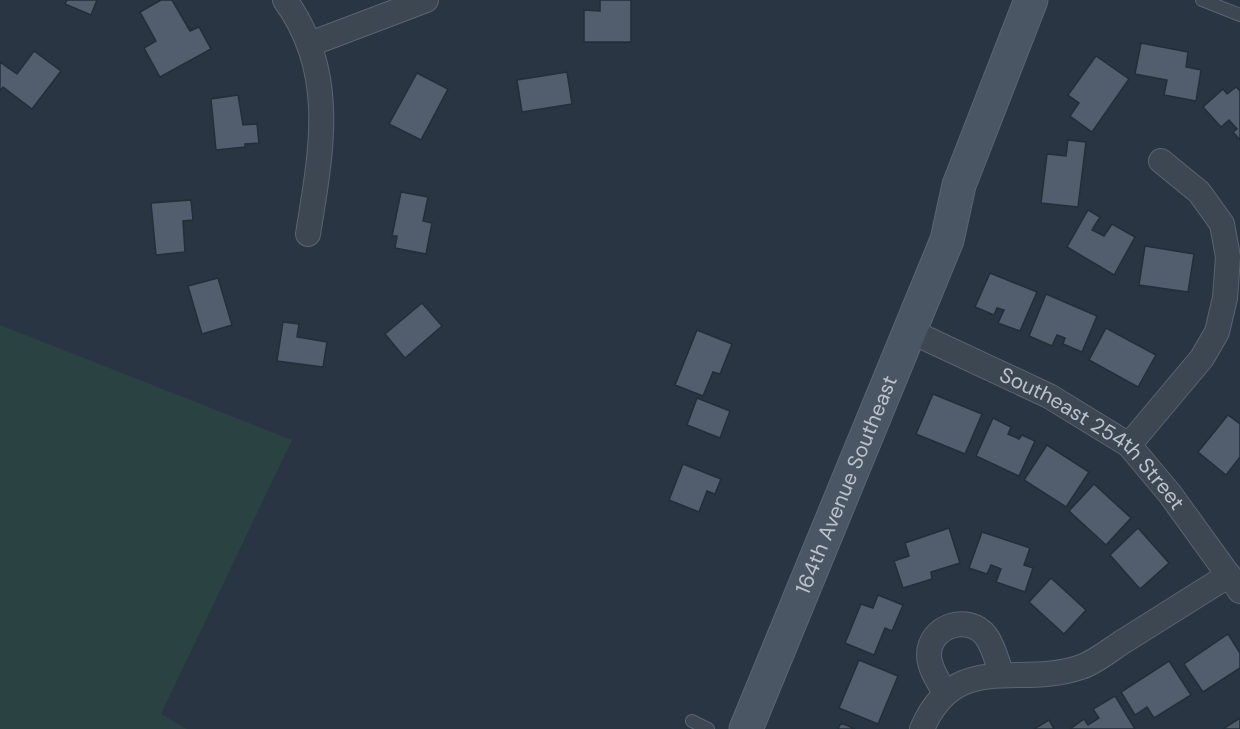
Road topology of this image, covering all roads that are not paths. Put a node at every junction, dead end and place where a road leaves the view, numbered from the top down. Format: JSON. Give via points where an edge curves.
{"nodes":[{"id":1,"x":285,"y":0,"type":"edge"},
{"id":2,"x":426,"y":0,"type":"edge"},
{"id":3,"x":1031,"y":0,"type":"edge"},
{"id":4,"x":1055,"y":0,"type":"edge"},
{"id":5,"x":1202,"y":0,"type":"edge"},
{"id":6,"x":1240,"y":15,"type":"edge"},
{"id":7,"x":310,"y":44,"type":"junction"},
{"id":8,"x":1161,"y":161,"type":"dead end"},
{"id":9,"x":308,"y":234,"type":"dead end"},
{"id":10,"x":947,"y":240,"type":"junction"},
{"id":11,"x":910,"y":331,"type":"junction"},
{"id":12,"x":1129,"y":445,"type":"junction"},
{"id":13,"x":1235,"y":583,"type":"edge"},
{"id":14,"x":1002,"y":675,"type":"junction"},
{"id":15,"x":945,"y":693,"type":"junction"},
{"id":16,"x":692,"y":721,"type":"dead end"},
{"id":17,"x":708,"y":729,"type":"edge"},
{"id":18,"x":746,"y":729,"type":"edge"},
{"id":19,"x":922,"y":729,"type":"edge"}],
"edges":[{"from":1,"to":7,"type":"street"},
{"from":2,"to":7,"type":"street"},
{"from":3,"to":10,"type":"street","name":"164th Avenue Southeast","via":[[959,185]]},
{"from":4,"to":10,"type":"street","name":"164th Avenue Southeast","via":[[979,190]]},
{"from":5,"to":6,"type":"lane"},
{"from":7,"to":9,"type":"street","via":[[324,118]]},
{"from":8,"to":12,"type":"street","via":[[1199,192],[1222,224],[1228,257],[1225,298],[1216,332],[1202,358]]},
{"from":10,"to":11,"type":"street","name":"164th Avenue Southeast"},
{"from":11,"to":12,"type":"street","name":"Southeast 254th Street","via":[[1049,396]]},
{"from":11,"to":18,"type":"street","name":"164th Avenue Southeast"},
{"from":12,"to":13,"type":"street","name":"Southeast 254th Street"},
{"from":13,"to":14,"type":"street","via":[[1083,667],[1049,675]]},
{"from":14,"to":15,"type":"street","via":[[971,680]]},
{"from":14,"to":15,"type":"street","via":[[986,636],[970,625],[950,625],[934,637],[929,656]]},
{"from":15,"to":19,"type":"street","via":[[934,704]]},
{"from":16,"to":17,"type":"lane"}]}
